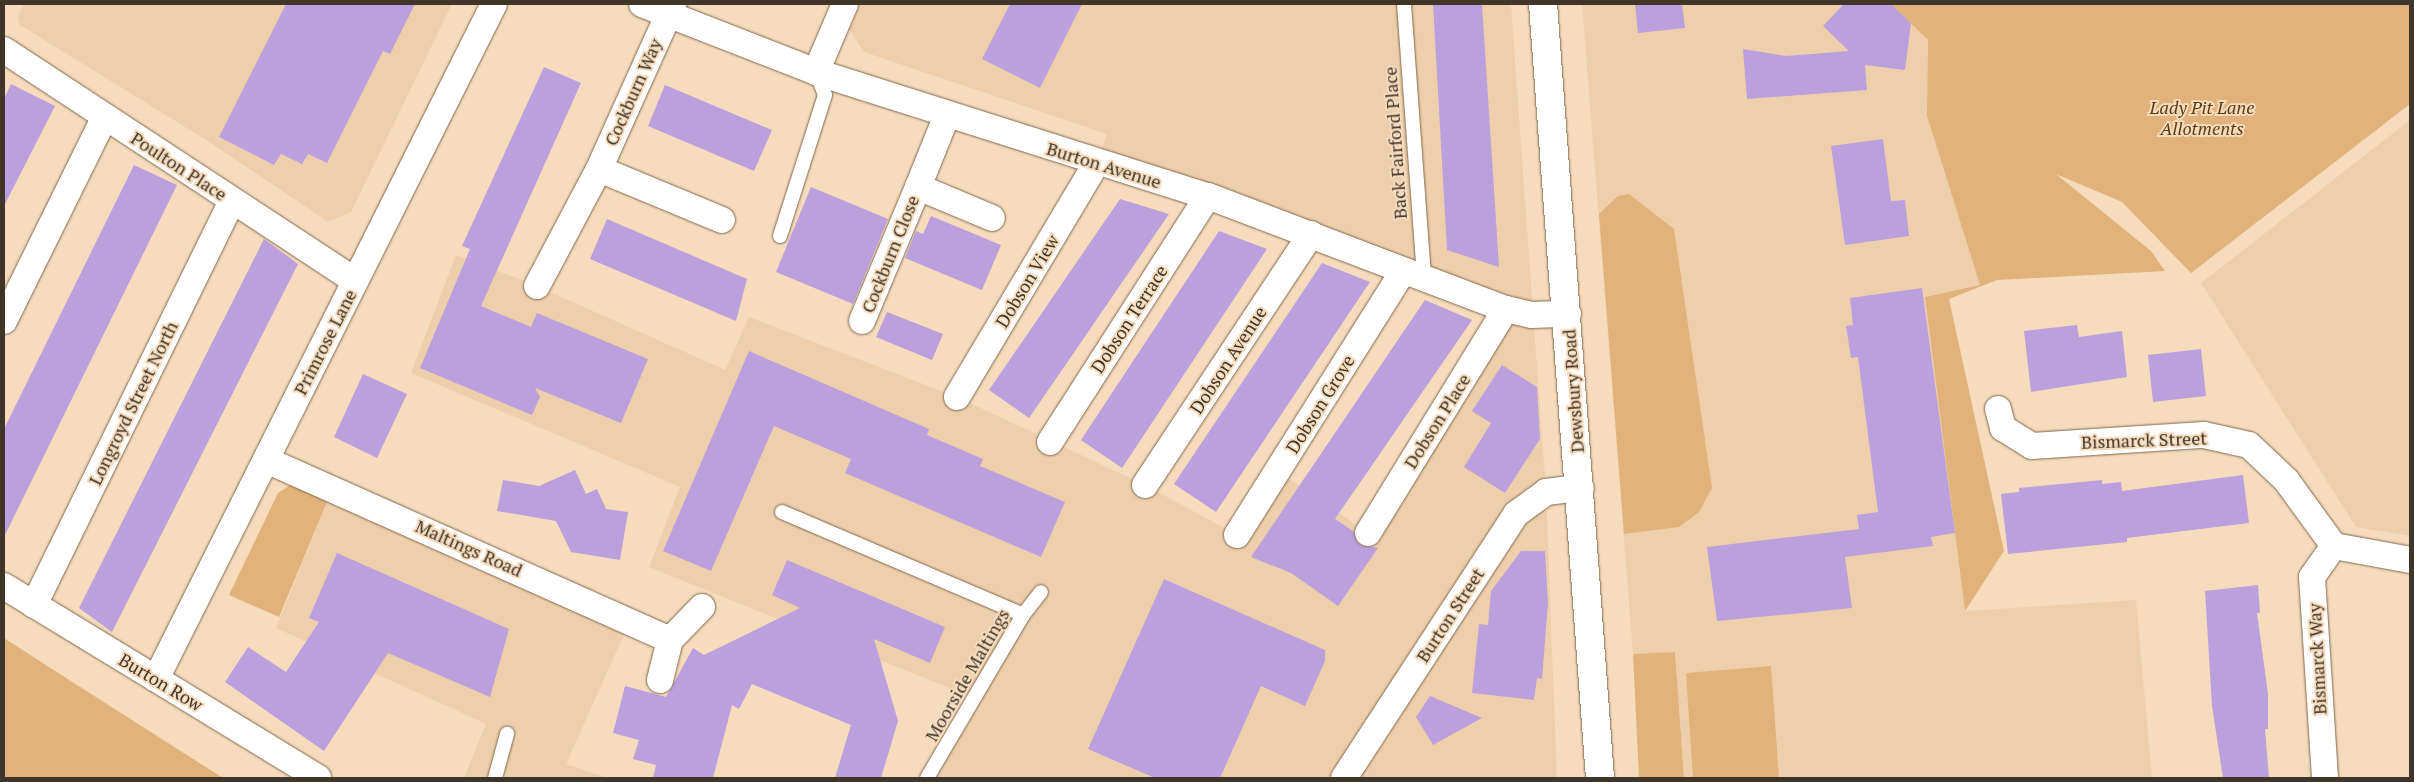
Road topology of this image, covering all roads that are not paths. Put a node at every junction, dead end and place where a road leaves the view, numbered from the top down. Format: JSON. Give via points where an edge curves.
{"nodes":[{"id":1,"x":494,"y":4,"type":"edge"},
{"id":2,"x":642,"y":4,"type":"edge"},
{"id":3,"x":844,"y":4,"type":"edge"},
{"id":4,"x":1404,"y":4,"type":"edge"},
{"id":5,"x":1543,"y":4,"type":"edge"},
{"id":6,"x":670,"y":9,"type":"edge"},
{"id":7,"x":4,"y":50,"type":"edge"},
{"id":8,"x":816,"y":72,"type":"junction"},
{"id":9,"x":947,"y":115,"type":"junction"},
{"id":10,"x":106,"y":117,"type":"junction"},
{"id":11,"x":1096,"y":164,"type":"junction"},
{"id":12,"x":599,"y":170,"type":"junction"},
{"id":13,"x":918,"y":187,"type":"junction"},
{"id":14,"x":1208,"y":196,"type":"junction"},
{"id":15,"x":232,"y":201,"type":"junction"},
{"id":16,"x":992,"y":218,"type":"dead end"},
{"id":17,"x":722,"y":220,"type":"dead end"},
{"id":18,"x":1311,"y":234,"type":"junction"},
{"id":19,"x":780,"y":236,"type":"dead end"},
{"id":20,"x":1413,"y":276,"type":"junction"},
{"id":21,"x":355,"y":281,"type":"junction"},
{"id":22,"x":537,"y":286,"type":"dead end"},
{"id":23,"x":1506,"y":309,"type":"junction"},
{"id":24,"x":1568,"y":314,"type":"junction"},
{"id":25,"x":4,"y":321,"type":"edge"},
{"id":26,"x":862,"y":322,"type":"dead end"},
{"id":27,"x":957,"y":397,"type":"dead end"},
{"id":28,"x":1998,"y":409,"type":"dead end"},
{"id":29,"x":1050,"y":442,"type":"dead end"},
{"id":30,"x":266,"y":460,"type":"junction"},
{"id":31,"x":1145,"y":486,"type":"dead end"},
{"id":32,"x":1581,"y":488,"type":"junction"},
{"id":33,"x":782,"y":512,"type":"dead end"},
{"id":34,"x":1368,"y":534,"type":"dead end"},
{"id":35,"x":1237,"y":535,"type":"dead end"},
{"id":36,"x":2334,"y":546,"type":"junction"},
{"id":37,"x":2410,"y":560,"type":"edge"},
{"id":38,"x":4,"y":586,"type":"edge"},
{"id":39,"x":1041,"y":592,"type":"dead end"},
{"id":40,"x":34,"y":605,"type":"junction"},
{"id":41,"x":702,"y":607,"type":"dead end"},
{"id":42,"x":1023,"y":615,"type":"junction"},
{"id":43,"x":670,"y":640,"type":"junction"},
{"id":44,"x":156,"y":680,"type":"junction"},
{"id":45,"x":660,"y":680,"type":"dead end"},
{"id":46,"x":507,"y":734,"type":"dead end"},
{"id":47,"x":318,"y":778,"type":"edge"},
{"id":48,"x":495,"y":778,"type":"edge"},
{"id":49,"x":928,"y":778,"type":"edge"},
{"id":50,"x":1344,"y":778,"type":"edge"},
{"id":51,"x":1600,"y":778,"type":"edge"},
{"id":52,"x":2325,"y":778,"type":"edge"}],
"edges":[{"from":1,"to":21,"type":"street","name":"Primrose Lane"},
{"from":2,"to":6,"type":"street","name":"Burton Avenue"},
{"from":3,"to":8,"type":"street"},
{"from":4,"to":20,"type":"lane","name":"Back Fairford Place"},
{"from":5,"to":24,"type":"main road","name":"Dewsbury Road"},
{"from":6,"to":8,"type":"street","name":"Burton Avenue"},
{"from":6,"to":12,"type":"street","name":"Cockburn Way"},
{"from":7,"to":10,"type":"street","name":"Poulton Place"},
{"from":8,"to":9,"type":"street","name":"Burton Avenue"},
{"from":8,"to":19,"type":"lane","via":[[825,95]]},
{"from":9,"to":11,"type":"street","name":"Burton Avenue"},
{"from":9,"to":13,"type":"street","name":"Cockburn Close"},
{"from":10,"to":15,"type":"street","name":"Poulton Place"},
{"from":10,"to":25,"type":"street"},
{"from":11,"to":14,"type":"street","name":"Burton Avenue"},
{"from":11,"to":27,"type":"street","name":"Dobson View"},
{"from":12,"to":17,"type":"street"},
{"from":12,"to":22,"type":"street","name":"Cockburn Way"},
{"from":13,"to":16,"type":"street","name":"Cockburn Close"},
{"from":13,"to":26,"type":"street","name":"Cockburn Close"},
{"from":14,"to":18,"type":"street","name":"Burton Avenue"},
{"from":14,"to":29,"type":"street","name":"Dobson Terrace"},
{"from":15,"to":21,"type":"street","name":"Poulton Place"},
{"from":15,"to":40,"type":"street","name":"Longroyd Street North"},
{"from":18,"to":20,"type":"street","name":"Burton Avenue"},
{"from":18,"to":31,"type":"street","name":"Dobson Avenue"},
{"from":20,"to":23,"type":"street","name":"Burton Avenue"},
{"from":20,"to":35,"type":"street","name":"Dobson Grove"},
{"from":21,"to":30,"type":"street","name":"Primrose Lane"},
{"from":23,"to":24,"type":"street","name":"Burton Avenue","via":[[1531,315]]},
{"from":23,"to":34,"type":"street","name":"Dobson Place"},
{"from":24,"to":32,"type":"main road","name":"Dewsbury Road"},
{"from":28,"to":36,"type":"street","name":"Bismarck Street","via":[[2003,428],[2032,446],[2204,435],[2249,445],[2286,480]]},
{"from":30,"to":43,"type":"street","name":"Maltings Road"},
{"from":30,"to":44,"type":"street","name":"Primrose Lane"},
{"from":32,"to":50,"type":"street","name":"Burton Street","via":[[1546,492],[1516,514]]},
{"from":32,"to":51,"type":"main road","name":"Dewsbury Road"},
{"from":33,"to":42,"type":"lane"},
{"from":36,"to":37,"type":"street"},
{"from":36,"to":52,"type":"street","name":"Bismarck Way","via":[[2312,577]]},
{"from":38,"to":40,"type":"street","name":"Burton Row"},
{"from":39,"to":42,"type":"lane","name":"Moorside Maltings"},
{"from":40,"to":44,"type":"street","name":"Burton Row"},
{"from":41,"to":43,"type":"street"},
{"from":42,"to":49,"type":"lane","name":"Moorside Maltings"},
{"from":43,"to":45,"type":"street"},
{"from":44,"to":47,"type":"street","name":"Burton Row"},
{"from":46,"to":48,"type":"lane"}]}
